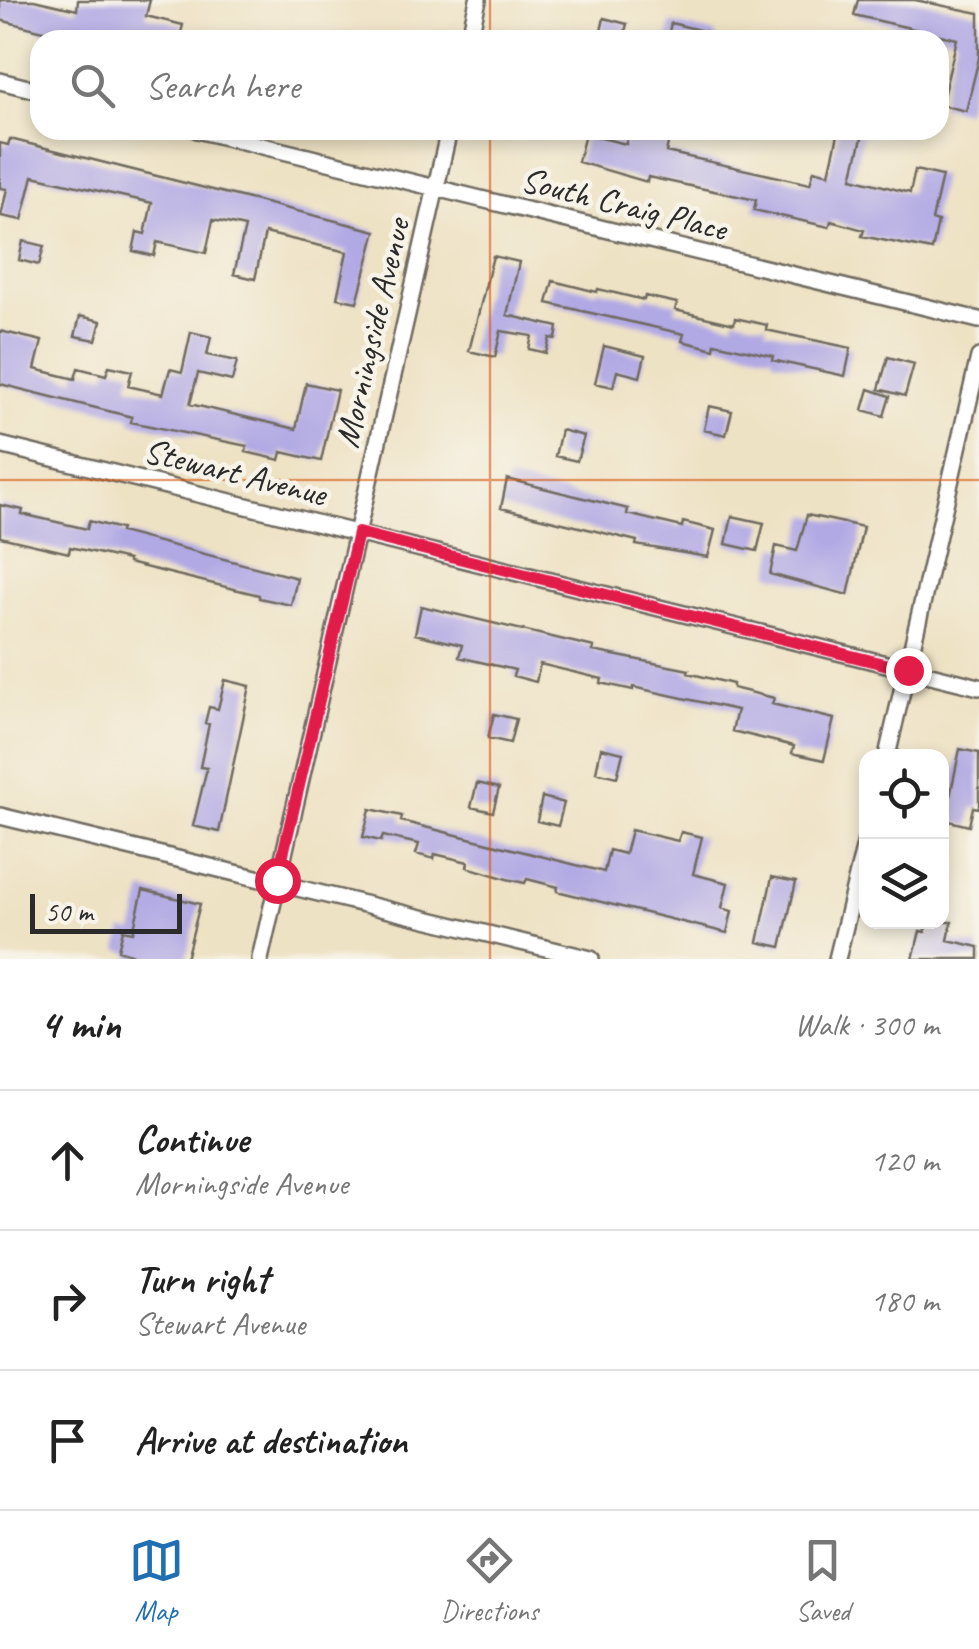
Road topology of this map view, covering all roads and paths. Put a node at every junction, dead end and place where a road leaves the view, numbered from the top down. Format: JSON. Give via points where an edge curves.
{"nodes":[{"id":1,"x":478,"y":0,"type":"edge"},
{"id":2,"x":471,"y":30,"type":"edge"},
{"id":3,"x":0,"y":81,"type":"edge"},
{"id":4,"x":30,"y":88,"type":"edge"},
{"id":5,"x":238,"y":140,"type":"edge"},
{"id":6,"x":446,"y":140,"type":"edge"},
{"id":7,"x":435,"y":189,"type":"junction"},
{"id":8,"x":979,"y":320,"type":"edge"},
{"id":9,"x":979,"y":357,"type":"edge"},
{"id":10,"x":0,"y":445,"type":"edge"},
{"id":11,"x":358,"y":533,"type":"junction"},
{"id":12,"x":908,"y":670,"type":"junction"},
{"id":13,"x":979,"y":687,"type":"edge"},
{"id":14,"x":889,"y":749,"type":"edge"},
{"id":15,"x":0,"y":816,"type":"edge"},
{"id":16,"x":859,"y":870,"type":"edge"},
{"id":17,"x":277,"y":880,"type":"junction"},
{"id":18,"x":260,"y":959,"type":"edge"},
{"id":19,"x":590,"y":959,"type":"edge"},
{"id":20,"x":838,"y":959,"type":"edge"}],
"edges":[{"from":1,"to":2,"type":"street"},
{"from":3,"to":4,"type":"street"},
{"from":5,"to":7,"type":"street","name":"South Craig Place"},
{"from":6,"to":7,"type":"street","name":"Morningside Avenue"},
{"from":7,"to":8,"type":"street","name":"South Craig Place"},
{"from":7,"to":11,"type":"street","name":"Morningside Avenue"},
{"from":9,"to":12,"type":"street"},
{"from":10,"to":11,"type":"street","name":"Stewart Avenue"},
{"from":11,"to":12,"type":"street","name":"Stewart Avenue"},
{"from":11,"to":17,"type":"street","name":"Morningside Avenue"},
{"from":12,"to":13,"type":"street","name":"Stewart Avenue"},
{"from":12,"to":14,"type":"street"},
{"from":15,"to":17,"type":"street"},
{"from":16,"to":20,"type":"street"},
{"from":17,"to":18,"type":"street","name":"Morningside Avenue"},
{"from":17,"to":19,"type":"street"}]}
